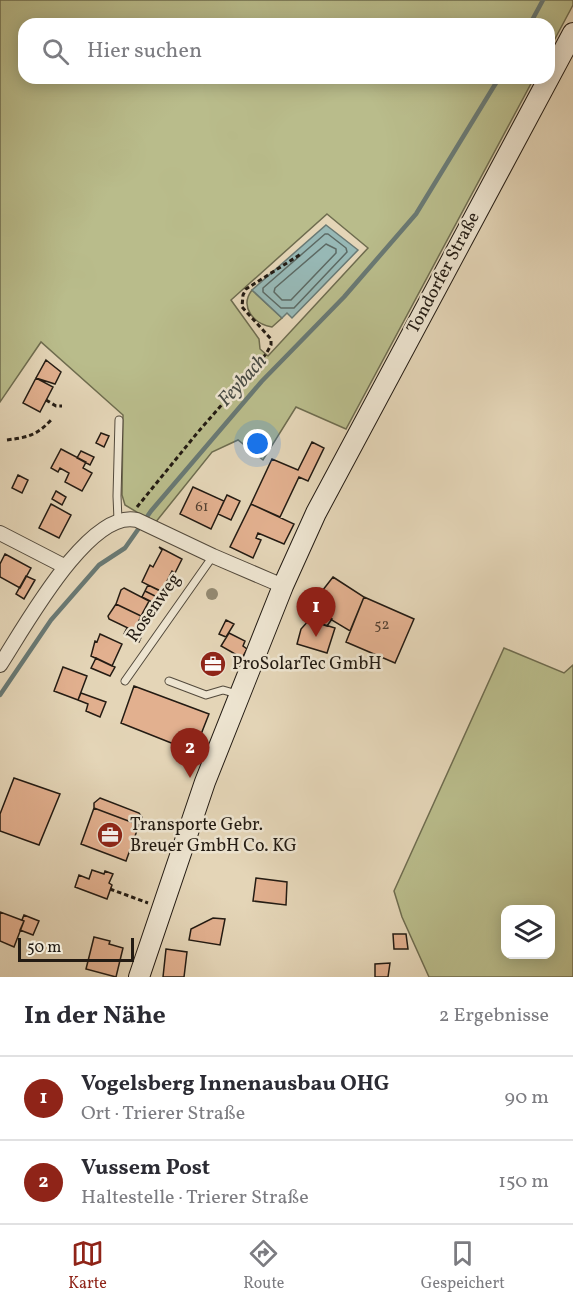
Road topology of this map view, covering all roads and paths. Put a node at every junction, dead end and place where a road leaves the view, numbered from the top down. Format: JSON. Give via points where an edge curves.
{"nodes":[{"id":1,"x":573,"y":33,"type":"edge"},
{"id":2,"x":555,"y":67,"type":"edge"},
{"id":3,"x":546,"y":84,"type":"edge"},
{"id":4,"x":301,"y":254,"type":"dead end"},
{"id":5,"x":46,"y":400,"type":"dead end"},
{"id":6,"x":63,"y":406,"type":"dead end"},
{"id":7,"x":51,"y":420,"type":"dead end"},
{"id":8,"x":119,"y":420,"type":"dead end"},
{"id":9,"x":7,"y":440,"type":"dead end"},
{"id":10,"x":128,"y":519,"type":"junction"},
{"id":11,"x":0,"y":533,"type":"edge"},
{"id":12,"x":213,"y":556,"type":"junction"},
{"id":13,"x":64,"y":566,"type":"junction"},
{"id":14,"x":283,"y":586,"type":"junction"},
{"id":15,"x":0,"y":665,"type":"edge"},
{"id":16,"x":125,"y":681,"type":"dead end"},
{"id":17,"x":169,"y":681,"type":"dead end"},
{"id":18,"x":240,"y":695,"type":"junction"},
{"id":19,"x":110,"y":890,"type":"dead end"},
{"id":20,"x":153,"y":905,"type":"dead end"},
{"id":21,"x":138,"y":977,"type":"edge"}],
"edges":[{"from":1,"to":2,"type":"main road","name":"Tondorfer Straße"},
{"from":3,"to":14,"type":"main road","name":"Tondorfer Straße","via":[[316,513]]},
{"from":4,"to":10,"type":"path","via":[[246,289],[242,307],[271,339],[271,345]]},
{"from":5,"to":6,"type":"path"},
{"from":7,"to":9,"type":"path","via":[[40,432]]},
{"from":8,"to":10,"type":"lane","via":[[117,496]]},
{"from":10,"to":12,"type":"street"},
{"from":10,"to":13,"type":"street","via":[[84,546]]},
{"from":11,"to":13,"type":"street"},
{"from":12,"to":14,"type":"street"},
{"from":12,"to":16,"type":"lane","name":"Rosenweg"},
{"from":13,"to":15,"type":"street"},
{"from":14,"to":18,"type":"main road","name":"Tondorfer Straße"},
{"from":17,"to":18,"type":"lane","via":[[206,695],[223,690]]},
{"from":18,"to":21,"type":"main road","name":"Tondorfer Straße","via":[[189,825]]},
{"from":19,"to":20,"type":"path"}]}
